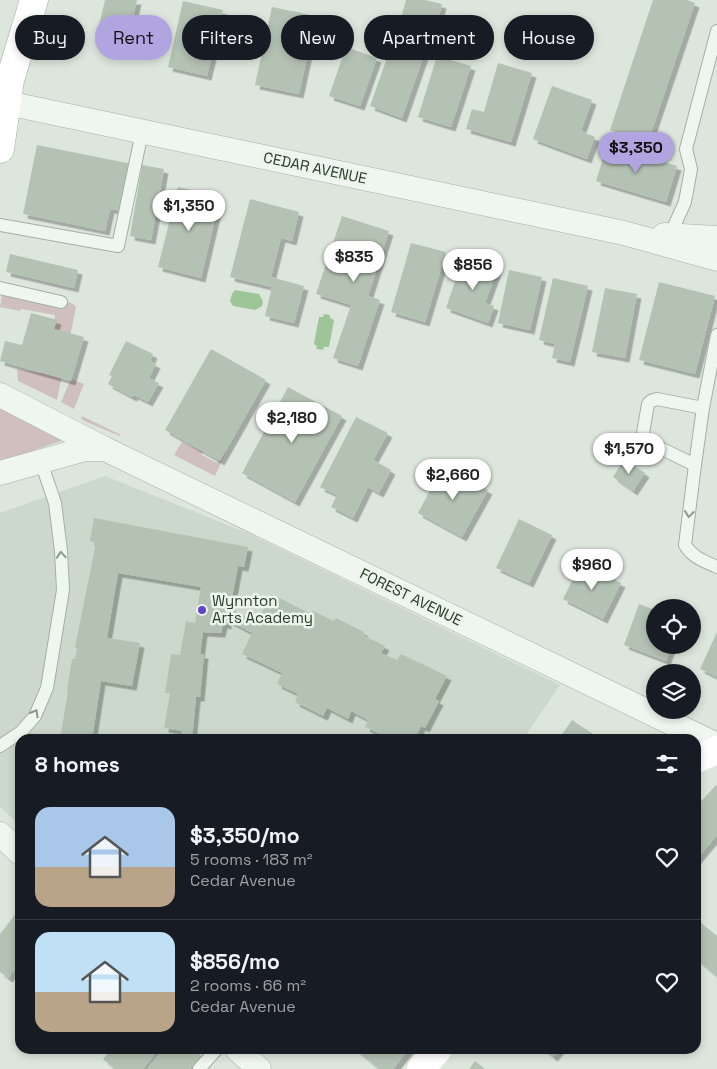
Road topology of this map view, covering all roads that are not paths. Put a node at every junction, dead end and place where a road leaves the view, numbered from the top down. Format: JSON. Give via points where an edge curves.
{"nodes":[{"id":1,"x":34,"y":0,"type":"edge"},
{"id":2,"x":717,"y":31,"type":"edge"},
{"id":3,"x":6,"y":86,"type":"edge"},
{"id":4,"x":142,"y":132,"type":"junction"},
{"id":5,"x":0,"y":149,"type":"edge"},
{"id":6,"x":0,"y":225,"type":"edge"},
{"id":7,"x":624,"y":233,"type":"junction"},
{"id":8,"x":670,"y":236,"type":"junction"},
{"id":9,"x":717,"y":238,"type":"edge"},
{"id":10,"x":717,"y":259,"type":"edge"},
{"id":11,"x":0,"y":288,"type":"edge"},
{"id":12,"x":60,"y":302,"type":"dead end"},
{"id":13,"x":717,"y":335,"type":"edge"},
{"id":14,"x":0,"y":395,"type":"edge"},
{"id":15,"x":703,"y":408,"type":"junction"},
{"id":16,"x":105,"y":449,"type":"junction"},
{"id":17,"x":41,"y":462,"type":"junction"},
{"id":18,"x":695,"y":465,"type":"junction"},
{"id":19,"x":0,"y":474,"type":"edge"},
{"id":20,"x":717,"y":567,"type":"edge"},
{"id":21,"x":18,"y":734,"type":"edge"},
{"id":22,"x":694,"y":734,"type":"edge"},
{"id":23,"x":15,"y":736,"type":"edge"},
{"id":24,"x":701,"y":737,"type":"edge"},
{"id":25,"x":717,"y":745,"type":"edge"},
{"id":26,"x":0,"y":746,"type":"edge"},
{"id":27,"x":717,"y":750,"type":"edge"},
{"id":28,"x":701,"y":758,"type":"edge"},
{"id":29,"x":0,"y":834,"type":"edge"},
{"id":30,"x":15,"y":848,"type":"edge"},
{"id":31,"x":212,"y":1054,"type":"edge"},
{"id":32,"x":242,"y":1054,"type":"edge"},
{"id":33,"x":434,"y":1054,"type":"edge"},
{"id":34,"x":199,"y":1069,"type":"edge"},
{"id":35,"x":259,"y":1069,"type":"edge"},
{"id":36,"x":421,"y":1069,"type":"edge"}],
"edges":[{"from":1,"to":3,"type":"main road"},
{"from":2,"to":8,"type":"lane","via":[[686,149],[691,169],[685,202]]},
{"from":3,"to":4,"type":"street","name":"CEDAR AVENUE"},
{"from":3,"to":5,"type":"main road"},
{"from":4,"to":6,"type":"lane","via":[[118,246]]},
{"from":4,"to":7,"type":"street","name":"CEDAR AVENUE"},
{"from":7,"to":8,"type":"street"},
{"from":7,"to":10,"type":"street"},
{"from":8,"to":9,"type":"street"},
{"from":11,"to":12,"type":"lane"},
{"from":13,"to":15,"type":"lane"},
{"from":14,"to":16,"type":"street","name":"FOREST AVENUE"},
{"from":15,"to":18,"type":"lane"},
{"from":15,"to":18,"type":"lane","via":[[657,399],[652,401],[648,404],[643,433],[646,440]]},
{"from":16,"to":17,"type":"street","name":"FOREST AVENUE","via":[[85,449]]},
{"from":16,"to":22,"type":"street","name":"FOREST AVENUE"},
{"from":17,"to":19,"type":"street","name":"FOREST AVENUE"},
{"from":21,"to":17,"type":"lane","one_way":true,"via":[[35,716],[47,688],[63,590],[55,503]]},
{"from":18,"to":20,"type":"lane","one_way":true,"via":[[685,544],[697,558]]},
{"from":26,"to":23,"type":"lane","one_way":true},
{"from":24,"to":25,"type":"street","name":"FOREST AVENUE"},
{"from":27,"to":28,"type":"main road"},
{"from":29,"to":30,"type":"street"},
{"from":31,"to":34,"type":"lane"},
{"from":32,"to":35,"type":"street"},
{"from":33,"to":36,"type":"main road"}]}
